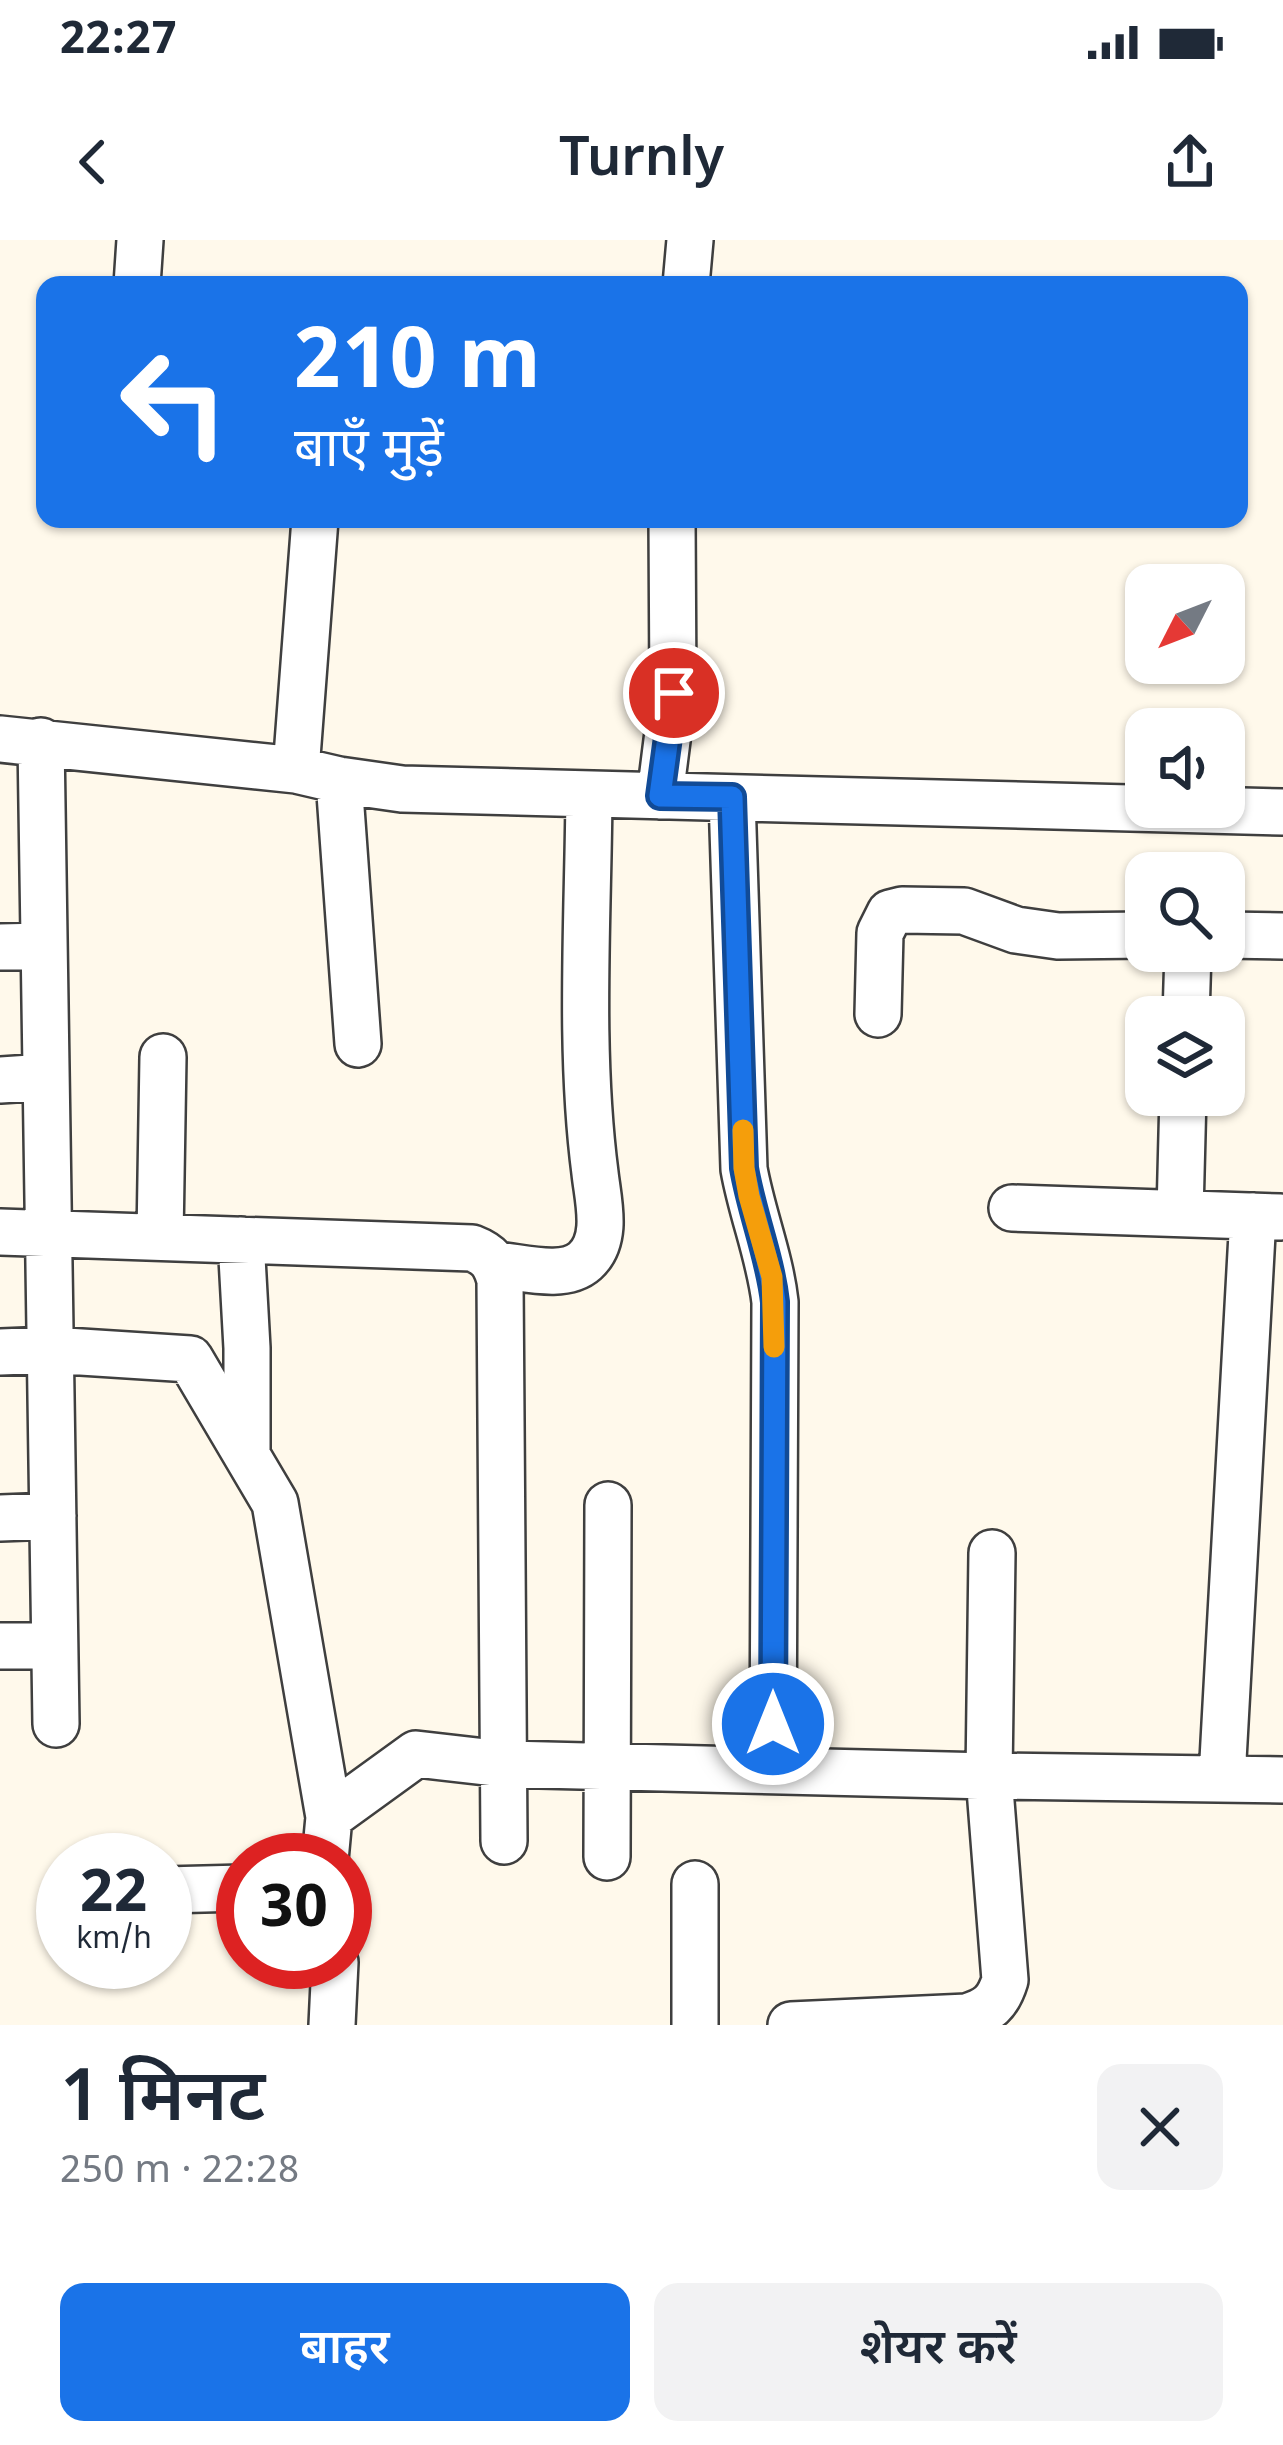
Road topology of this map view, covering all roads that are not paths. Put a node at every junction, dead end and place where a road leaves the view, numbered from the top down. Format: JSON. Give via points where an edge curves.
{"nodes":[{"id":1,"x":140,"y":240,"type":"edge"},
{"id":2,"x":690,"y":240,"type":"edge"},
{"id":3,"x":138,"y":276,"type":"edge"},
{"id":4,"x":687,"y":276,"type":"edge"},
{"id":5,"x":314,"y":528,"type":"edge"},
{"id":6,"x":672,"y":528,"type":"edge"},
{"id":7,"x":20,"y":740,"type":"edge"},
{"id":8,"x":317,"y":775,"type":"junction"},
{"id":9,"x":590,"y":794,"type":"junction"},
{"id":10,"x":660,"y":796,"type":"junction"},
{"id":11,"x":732,"y":797,"type":"junction"},
{"id":12,"x":1283,"y":812,"type":"edge"},
{"id":13,"x":1125,"y":935,"type":"edge"},
{"id":14,"x":1245,"y":935,"type":"edge"},
{"id":15,"x":1283,"y":936,"type":"edge"},
{"id":16,"x":22,"y":946,"type":"edge"},
{"id":17,"x":878,"y":1014,"type":"dead end"},
{"id":18,"x":358,"y":1044,"type":"dead end"},
{"id":19,"x":163,"y":1057,"type":"dead end"},
{"id":20,"x":46,"y":1077,"type":"junction"},
{"id":21,"x":0,"y":1080,"type":"edge"},
{"id":22,"x":1182,"y":1116,"type":"edge"},
{"id":23,"x":1012,"y":1208,"type":"dead end"},
{"id":24,"x":1180,"y":1214,"type":"junction"},
{"id":25,"x":1268,"y":1217,"type":"edge"},
{"id":26,"x":0,"y":1232,"type":"edge"},
{"id":27,"x":48,"y":1232,"type":"junction"},
{"id":28,"x":160,"y":1237,"type":"junction"},
{"id":29,"x":241,"y":1240,"type":"junction"},
{"id":30,"x":496,"y":1264,"type":"junction"},
{"id":31,"x":50,"y":1350,"type":"junction"},
{"id":32,"x":0,"y":1352,"type":"edge"},
{"id":33,"x":247,"y":1454,"type":"junction"},
{"id":34,"x":608,"y":1505,"type":"dead end"},
{"id":35,"x":53,"y":1516,"type":"junction"},
{"id":36,"x":0,"y":1519,"type":"edge"},
{"id":37,"x":992,"y":1553,"type":"dead end"},
{"id":38,"x":0,"y":1646,"type":"edge"},
{"id":39,"x":54,"y":1646,"type":"junction"},
{"id":40,"x":56,"y":1724,"type":"dead end"},
{"id":41,"x":503,"y":1764,"type":"junction"},
{"id":42,"x":607,"y":1766,"type":"junction"},
{"id":43,"x":773,"y":1770,"type":"junction"},
{"id":44,"x":989,"y":1776,"type":"junction"},
{"id":45,"x":1222,"y":1778,"type":"junction"},
{"id":46,"x":1283,"y":1780,"type":"edge"},
{"id":47,"x":326,"y":1833,"type":"edge"},
{"id":48,"x":332,"y":1833,"type":"edge"},
{"id":49,"x":504,"y":1841,"type":"dead end"},
{"id":50,"x":608,"y":1857,"type":"dead end"},
{"id":51,"x":695,"y":1884,"type":"dead end"},
{"id":52,"x":334,"y":1989,"type":"edge"},
{"id":53,"x":332,"y":2025,"type":"edge"},
{"id":54,"x":695,"y":2025,"type":"edge"},
{"id":55,"x":791,"y":2025,"type":"edge"}],
"edges":[{"from":1,"to":3,"type":"street"},
{"from":2,"to":4,"type":"street"},
{"from":5,"to":8,"type":"street","via":[[305,617]]},
{"from":6,"to":10,"type":"street","via":[[674,693]]},
{"from":7,"to":8,"type":"street"},
{"from":7,"to":16,"type":"street"},
{"from":8,"to":9,"type":"street","via":[[402,789]]},
{"from":8,"to":18,"type":"street"},
{"from":9,"to":10,"type":"street"},
{"from":9,"to":30,"type":"street","via":[[587,1093],[600,1232],[583,1264],[562,1271]]},
{"from":10,"to":11,"type":"street"},
{"from":11,"to":12,"type":"street"},
{"from":11,"to":43,"type":"street","via":[[744,1168],[775,1302]]},
{"from":13,"to":17,"type":"street","via":[[1016,930],[964,911],[890,913],[880,932]]},
{"from":14,"to":15,"type":"street"},
{"from":16,"to":20,"type":"street"},
{"from":19,"to":28,"type":"street"},
{"from":20,"to":21,"type":"street"},
{"from":20,"to":27,"type":"street"},
{"from":22,"to":24,"type":"street"},
{"from":23,"to":24,"type":"street"},
{"from":24,"to":25,"type":"street"},
{"from":25,"to":45,"type":"street"},
{"from":26,"to":27,"type":"street"},
{"from":27,"to":28,"type":"street"},
{"from":27,"to":31,"type":"street"},
{"from":28,"to":29,"type":"street"},
{"from":29,"to":30,"type":"street","via":[[472,1248]]},
{"from":29,"to":33,"type":"street"},
{"from":30,"to":41,"type":"street"},
{"from":31,"to":32,"type":"street"},
{"from":31,"to":33,"type":"street","via":[[190,1360]]},
{"from":31,"to":35,"type":"street"},
{"from":33,"to":47,"type":"street","via":[[275,1503]]},
{"from":34,"to":42,"type":"street"},
{"from":35,"to":36,"type":"street"},
{"from":35,"to":39,"type":"street"},
{"from":37,"to":44,"type":"street"},
{"from":38,"to":39,"type":"street"},
{"from":39,"to":40,"type":"street"},
{"from":41,"to":42,"type":"street"},
{"from":41,"to":48,"type":"street","via":[[416,1754]]},
{"from":41,"to":49,"type":"street"},
{"from":42,"to":43,"type":"street"},
{"from":42,"to":50,"type":"street"},
{"from":43,"to":44,"type":"street"},
{"from":44,"to":45,"type":"street"},
{"from":44,"to":55,"type":"street","via":[[1000,1998],[967,2017]]},
{"from":45,"to":46,"type":"street"},
{"from":51,"to":54,"type":"street"},
{"from":52,"to":53,"type":"street"}]}
